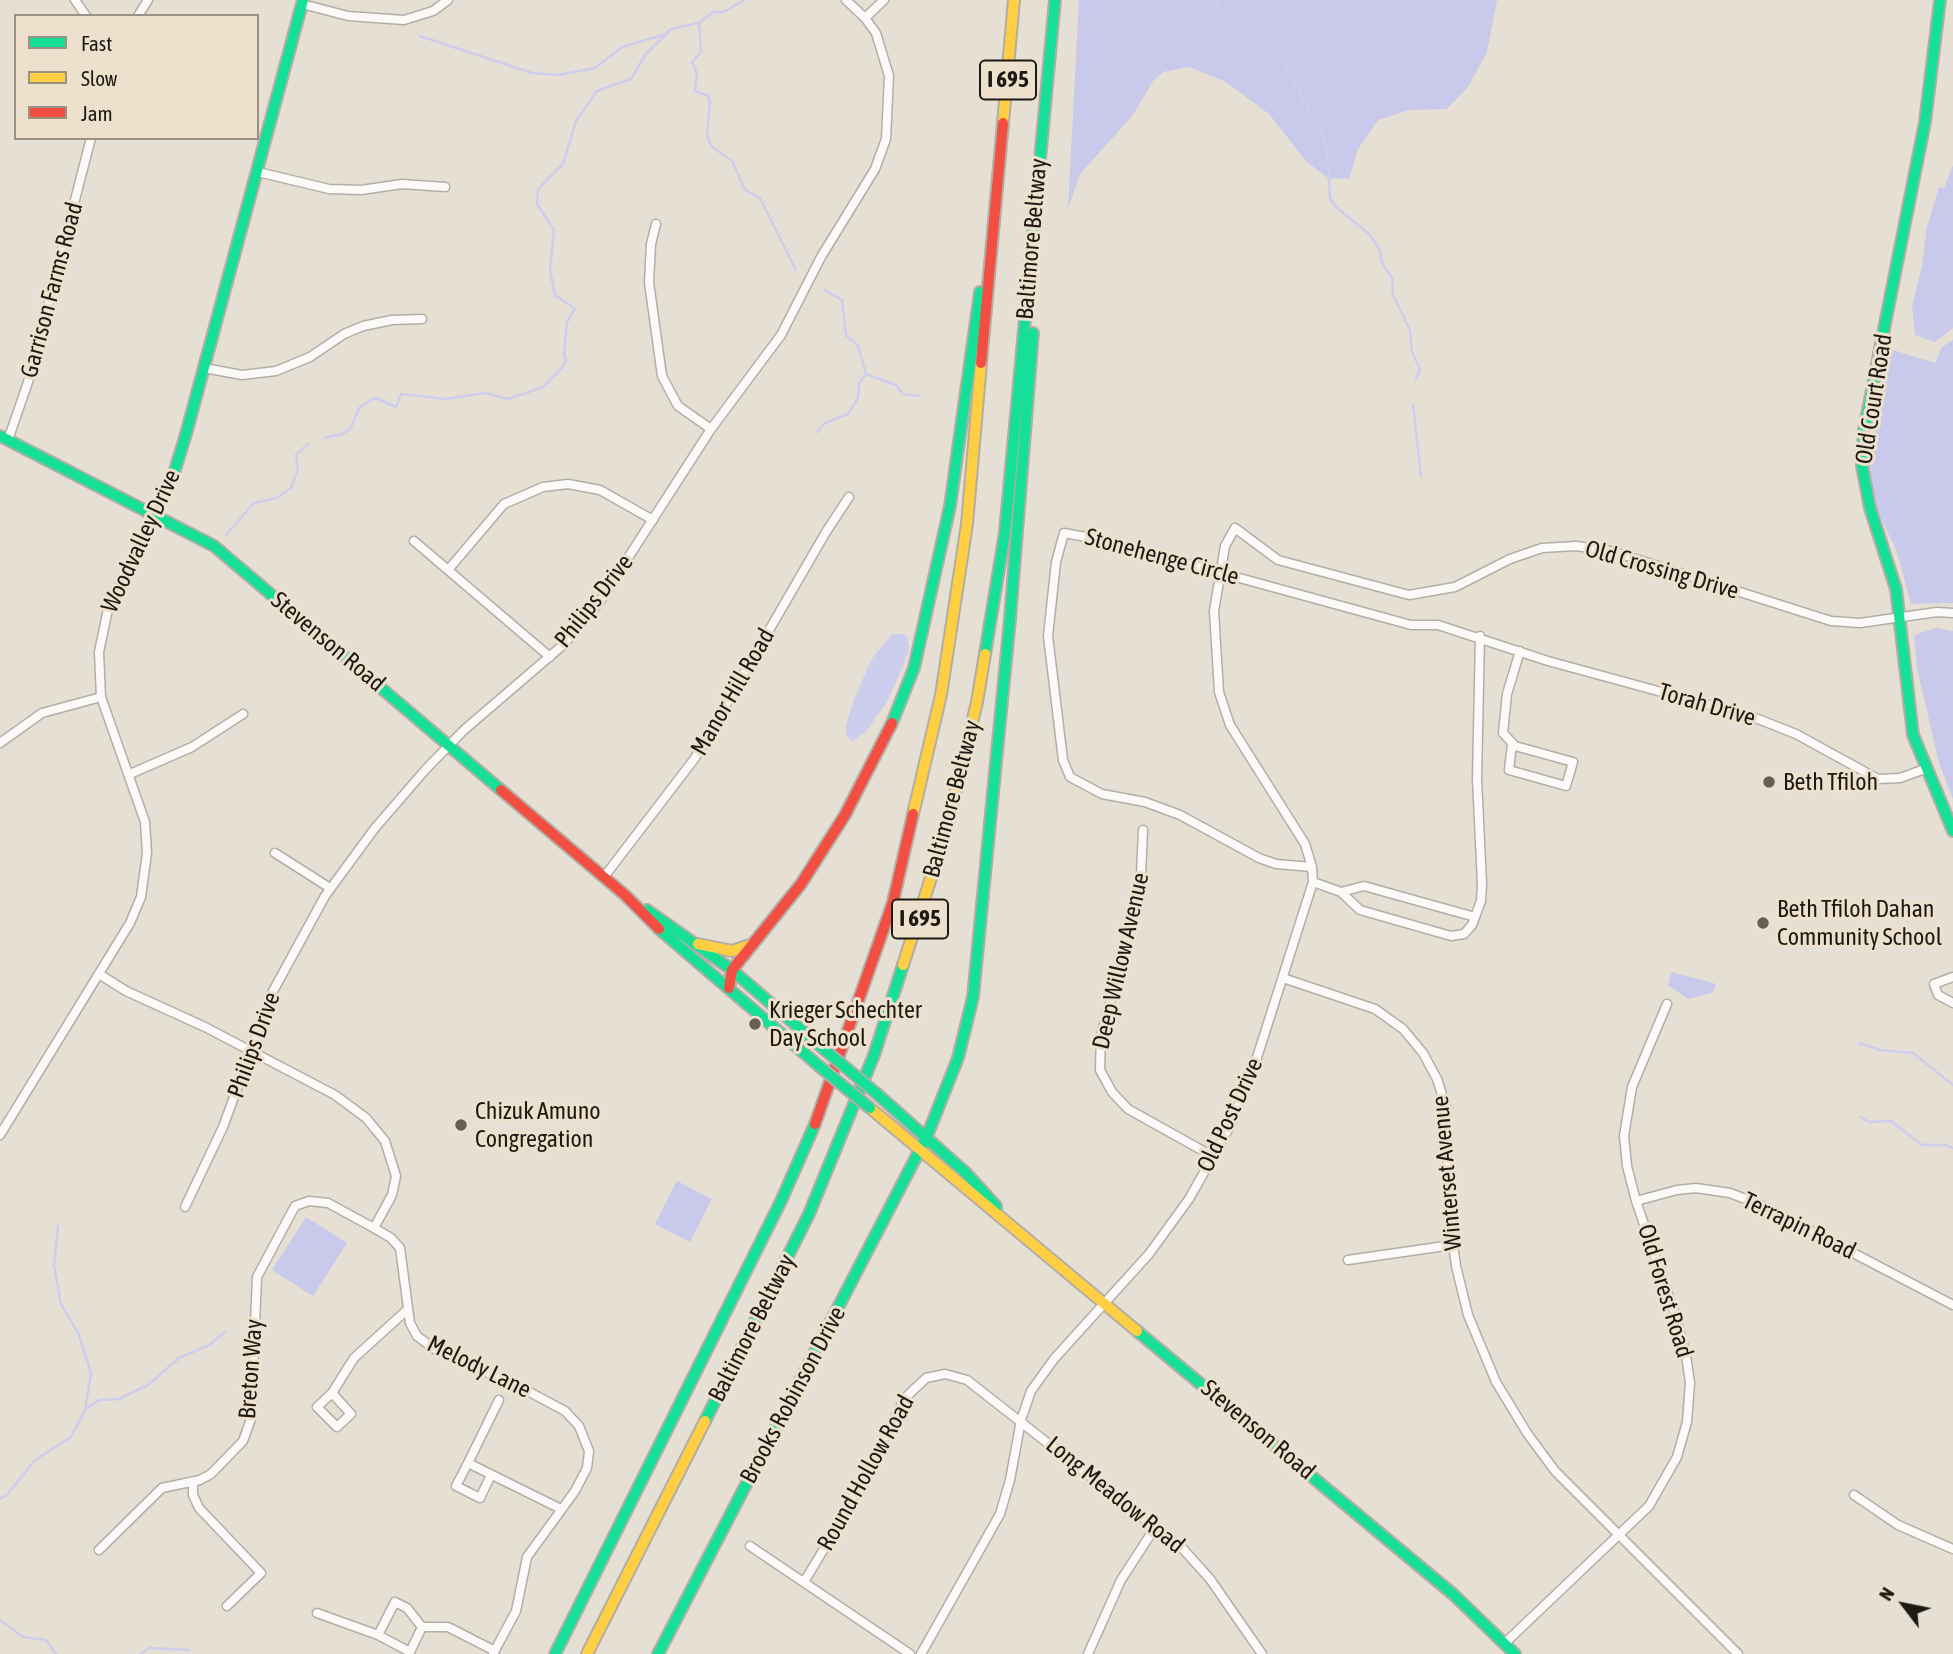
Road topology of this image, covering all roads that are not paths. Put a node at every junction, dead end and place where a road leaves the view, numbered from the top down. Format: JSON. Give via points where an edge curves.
{"nodes":[{"id":1,"x":448,"y":0,"type":"edge"},
{"id":2,"x":846,"y":0,"type":"edge"},
{"id":3,"x":884,"y":0,"type":"edge"},
{"id":4,"x":1014,"y":0,"type":"edge"},
{"id":5,"x":1055,"y":0,"type":"edge"},
{"id":6,"x":1940,"y":0,"type":"edge"},
{"id":7,"x":303,"y":2,"type":"edge"},
{"id":8,"x":865,"y":18,"type":"junction"},
{"id":9,"x":1043,"y":122,"type":"junction"},
{"id":10,"x":90,"y":140,"type":"edge"},
{"id":11,"x":1002,"y":160,"type":"junction"},
{"id":12,"x":258,"y":172,"type":"junction"},
{"id":13,"x":445,"y":187,"type":"dead end"},
{"id":14,"x":656,"y":224,"type":"dead end"},
{"id":15,"x":422,"y":319,"type":"dead end"},
{"id":16,"x":204,"y":368,"type":"junction"},
{"id":17,"x":711,"y":429,"type":"junction"},
{"id":18,"x":4,"y":438,"type":"edge"},
{"id":19,"x":849,"y":497,"type":"dead end"},
{"id":20,"x":154,"y":514,"type":"junction"},
{"id":21,"x":653,"y":520,"type":"junction"},
{"id":22,"x":1235,"y":528,"type":"joint"},
{"id":23,"x":414,"y":541,"type":"dead end"},
{"id":24,"x":448,"y":570,"type":"junction"},
{"id":25,"x":1219,"y":572,"type":"junction"},
{"id":26,"x":1953,"y":613,"type":"edge"},
{"id":27,"x":1900,"y":617,"type":"junction"},
{"id":28,"x":1480,"y":636,"type":"junction"},
{"id":29,"x":1520,"y":651,"type":"junction"},
{"id":30,"x":550,"y":657,"type":"junction"},
{"id":31,"x":101,"y":697,"type":"junction"},
{"id":32,"x":243,"y":714,"type":"dead end"},
{"id":33,"x":0,"y":743,"type":"edge"},
{"id":34,"x":1512,"y":744,"type":"junction"},
{"id":35,"x":449,"y":745,"type":"junction"},
{"id":36,"x":1925,"y":769,"type":"junction"},
{"id":37,"x":130,"y":774,"type":"junction"},
{"id":38,"x":1143,"y":830,"type":"dead end"},
{"id":39,"x":1953,"y":831,"type":"edge"},
{"id":40,"x":275,"y":853,"type":"dead end"},
{"id":41,"x":1312,"y":867,"type":"junction"},
{"id":42,"x":604,"y":877,"type":"junction"},
{"id":43,"x":1312,"y":882,"type":"junction"},
{"id":44,"x":330,"y":888,"type":"junction"},
{"id":45,"x":1341,"y":892,"type":"junction"},
{"id":46,"x":625,"y":895,"type":"junction"},
{"id":47,"x":1475,"y":916,"type":"junction"},
{"id":48,"x":754,"y":943,"type":"junction"},
{"id":49,"x":698,"y":944,"type":"junction"},
{"id":50,"x":732,"y":970,"type":"junction"},
{"id":51,"x":99,"y":974,"type":"junction"},
{"id":52,"x":1953,"y":977,"type":"edge"},
{"id":53,"x":1283,"y":978,"type":"junction"},
{"id":54,"x":729,"y":988,"type":"junction"},
{"id":55,"x":1953,"y":1003,"type":"edge"},
{"id":56,"x":1667,"y":1004,"type":"dead end"},
{"id":57,"x":249,"y":1050,"type":"junction"},
{"id":58,"x":0,"y":1135,"type":"edge"},
{"id":59,"x":927,"y":1136,"type":"junction"},
{"id":60,"x":920,"y":1150,"type":"junction"},
{"id":61,"x":1214,"y":1157,"type":"junction"},
{"id":62,"x":1636,"y":1201,"type":"junction"},
{"id":63,"x":185,"y":1207,"type":"dead end"},
{"id":64,"x":996,"y":1212,"type":"junction"},
{"id":65,"x":374,"y":1228,"type":"junction"},
{"id":66,"x":1452,"y":1245,"type":"junction"},
{"id":67,"x":1348,"y":1261,"type":"dead end"},
{"id":68,"x":1106,"y":1303,"type":"junction"},
{"id":69,"x":1953,"y":1305,"type":"edge"},
{"id":70,"x":408,"y":1310,"type":"junction"},
{"id":71,"x":936,"y":1375,"type":"joint"},
{"id":72,"x":332,"y":1393,"type":"dead end"},
{"id":73,"x":499,"y":1400,"type":"dead end"},
{"id":74,"x":1021,"y":1420,"type":"junction"},
{"id":75,"x":468,"y":1463,"type":"junction"},
{"id":76,"x":491,"y":1475,"type":"junction"},
{"id":77,"x":193,"y":1482,"type":"junction"},
{"id":78,"x":1854,"y":1495,"type":"dead end"},
{"id":79,"x":561,"y":1510,"type":"junction"},
{"id":80,"x":1156,"y":1526,"type":"junction"},
{"id":81,"x":1619,"y":1536,"type":"junction"},
{"id":82,"x":750,"y":1546,"type":"dead end"},
{"id":83,"x":1953,"y":1549,"type":"edge"},
{"id":84,"x":99,"y":1550,"type":"dead end"},
{"id":85,"x":804,"y":1582,"type":"junction"},
{"id":86,"x":227,"y":1606,"type":"dead end"},
{"id":87,"x":317,"y":1613,"type":"dead end"},
{"id":88,"x":422,"y":1627,"type":"junction"},
{"id":89,"x":378,"y":1635,"type":"junction"},
{"id":90,"x":1505,"y":1643,"type":"junction"},
{"id":91,"x":494,"y":1653,"type":"edge"},
{"id":92,"x":555,"y":1654,"type":"edge"},
{"id":93,"x":587,"y":1654,"type":"edge"},
{"id":94,"x":658,"y":1654,"type":"edge"},
{"id":95,"x":910,"y":1654,"type":"edge"},
{"id":96,"x":921,"y":1654,"type":"edge"},
{"id":97,"x":1088,"y":1654,"type":"edge"},
{"id":98,"x":1262,"y":1654,"type":"edge"},
{"id":99,"x":1516,"y":1654,"type":"edge"},
{"id":100,"x":1738,"y":1654,"type":"edge"}],
"edges":[{"from":1,"to":7,"type":"street","via":[[433,11],[404,20],[348,16]]},
{"from":2,"to":8,"type":"street","name":"Philips Drive"},
{"from":3,"to":8,"type":"street"},
{"from":4,"to":11,"type":"main road","name":"Baltimore Beltway","number":"I 695"},
{"from":5,"to":9,"type":"main road","name":"Baltimore Beltway","number":"I 695"},
{"from":6,"to":27,"type":"main road","name":"Old Court Road","via":[[1925,122],[1863,442],[1864,488],[1894,574]]},
{"from":7,"to":12,"type":"main road","name":"Woodvalley Drive"},
{"from":8,"to":17,"type":"street","name":"Philips Drive","via":[[876,33],[889,76],[882,154],[781,335]]},
{"from":9,"to":59,"type":"main road","name":"Brooks Robinson Drive","via":[[1046,142],[1025,445],[977,964],[958,1058]]},
{"from":9,"to":93,"type":"main road","name":"Baltimore Beltway","number":"I 695","via":[[1005,532],[992,624],[965,753],[923,909],[874,1055],[809,1214]]},
{"from":10,"to":18,"type":"street","name":"Garrison Farms Road","via":[[28,382]]},
{"from":11,"to":48,"type":"main road","via":[[950,506],[914,668],[883,744],[845,815],[801,884]]},
{"from":11,"to":92,"type":"main road","name":"Baltimore Beltway","number":"I 695","via":[[954,620],[928,760],[893,902],[828,1090],[780,1201]]},
{"from":12,"to":13,"type":"street","via":[[329,189],[402,184]]},
{"from":12,"to":16,"type":"main road","name":"Woodvalley Drive"},
{"from":14,"to":17,"type":"street","via":[[650,244],[649,282],[662,376],[678,406]]},
{"from":15,"to":16,"type":"street","via":[[363,326],[276,371],[242,375]]},
{"from":16,"to":20,"type":"main road","name":"Woodvalley Drive","via":[[180,454]]},
{"from":17,"to":21,"type":"street","name":"Philips Drive"},
{"from":18,"to":20,"type":"main road","name":"Stevenson Road"},
{"from":19,"to":42,"type":"street","name":"Manor Hill Road","via":[[695,758]]},
{"from":20,"to":31,"type":"street","name":"Woodvalley Drive","via":[[106,617],[99,652]]},
{"from":20,"to":35,"type":"main road","name":"Stevenson Road","via":[[214,546]]},
{"from":21,"to":24,"type":"street","via":[[600,491],[568,484],[543,487],[504,505]]},
{"from":21,"to":30,"type":"street","name":"Philips Drive","via":[[599,603]]},
{"from":22,"to":25,"type":"street","name":"Old Post Drive","via":[[1225,545]]},
{"from":22,"to":27,"type":"street","name":"Old Crossing Drive","via":[[1278,560],[1395,593],[1439,592],[1527,553],[1576,546],[1622,554],[1830,621],[1860,623]]},
{"from":23,"to":24,"type":"street"},
{"from":24,"to":30,"type":"street"},
{"from":25,"to":28,"type":"street","name":"Stonehenge Circle","via":[[1411,625],[1438,625]]},
{"from":25,"to":41,"type":"street","name":"Old Post Drive","via":[[1213,642],[1223,708],[1305,844]]},
{"from":25,"to":41,"type":"street","name":"Stonehenge Circle","via":[[1064,533],[1048,636],[1065,770],[1091,790],[1160,806],[1259,858]]},
{"from":26,"to":27,"type":"street","name":"Old Crossing Drive"},
{"from":27,"to":36,"type":"main road","name":"Old Court Road","via":[[1912,727]]},
{"from":28,"to":29,"type":"street","name":"Torah Drive"},
{"from":28,"to":47,"type":"street","via":[[1477,779],[1482,884]]},
{"from":29,"to":34,"type":"street","via":[[1503,724],[1503,733]]},
{"from":29,"to":36,"type":"street","name":"Torah Drive","via":[[1773,724],[1878,779],[1900,778]]},
{"from":30,"to":35,"type":"street","name":"Philips Drive"},
{"from":31,"to":33,"type":"street","via":[[42,713]]},
{"from":31,"to":37,"type":"street","name":"Woodvalley Drive"},
{"from":32,"to":37,"type":"street","via":[[192,747]]},
{"from":34,"to":34,"type":"street","via":[[1573,762],[1566,786],[1509,770]]},
{"from":35,"to":42,"type":"main road","name":"Stevenson Road"},
{"from":35,"to":44,"type":"street","name":"Philips Drive","via":[[375,828]]},
{"from":36,"to":39,"type":"main road","name":"Old Court Road"},
{"from":37,"to":51,"type":"street","name":"Woodvalley Drive","via":[[145,822],[145,875],[136,909]]},
{"from":38,"to":61,"type":"street","name":"Deep Willow Avenue","via":[[1140,896],[1101,1035],[1100,1070],[1128,1110]]},
{"from":40,"to":44,"type":"street"},
{"from":41,"to":43,"type":"street","name":"Old Post Drive"},
{"from":42,"to":46,"type":"main road","name":"Stevenson Road"},
{"from":43,"to":45,"type":"street"},
{"from":43,"to":53,"type":"street","name":"Old Post Drive"},
{"from":44,"to":57,"type":"street","name":"Philips Drive","via":[[281,973]]},
{"from":45,"to":47,"type":"street","via":[[1364,886]]},
{"from":45,"to":47,"type":"street","via":[[1360,910],[1451,936],[1468,931]]},
{"from":46,"to":49,"type":"main road","name":"Stevenson Road"},
{"from":46,"to":54,"type":"main road","name":"Stevenson Road"},
{"from":48,"to":49,"type":"main road","via":[[732,951]]},
{"from":48,"to":50,"type":"main road"},
{"from":49,"to":50,"type":"main road","name":"Stevenson Road"},
{"from":50,"to":54,"type":"main road"},
{"from":50,"to":59,"type":"main road","name":"Stevenson Road","bridge":true},
{"from":51,"to":57,"type":"street"},
{"from":51,"to":58,"type":"street","name":"Woodvalley Drive"},
{"from":52,"to":55,"type":"street","via":[[1934,984],[1938,995]]},
{"from":53,"to":61,"type":"street","name":"Old Post Drive","via":[[1254,1070]]},
{"from":53,"to":66,"type":"street","name":"Winterset Avenue","via":[[1375,1009],[1403,1029],[1423,1053],[1446,1107]]},
{"from":54,"to":60,"type":"main road","name":"Stevenson Road","bridge":true},
{"from":56,"to":62,"type":"street","name":"Old Forest Road","via":[[1632,1087],[1624,1120],[1625,1158]]},
{"from":57,"to":63,"type":"street","name":"Philips Drive","via":[[223,1127]]},
{"from":57,"to":65,"type":"street","via":[[335,1096],[366,1118],[386,1141],[395,1165],[395,1187]]},
{"from":59,"to":60,"type":"main road","name":"Brooks Robinson Drive"},
{"from":59,"to":64,"type":"main road","name":"Stevenson Road","via":[[996,1206]]},
{"from":60,"to":64,"type":"main road","name":"Stevenson Road"},
{"from":60,"to":94,"type":"main road","name":"Brooks Robinson Drive"},
{"from":61,"to":68,"type":"street","name":"Old Post Drive","via":[[1169,1228]]},
{"from":62,"to":69,"type":"street","name":"Terrapin Road","via":[[1696,1188],[1730,1193]]},
{"from":62,"to":81,"type":"street","name":"Old Forest Road","via":[[1682,1335],[1690,1402],[1669,1474],[1649,1506]]},
{"from":64,"to":68,"type":"main road","name":"Stevenson Road"},
{"from":65,"to":70,"type":"street","name":"Melody Lane","via":[[400,1248]]},
{"from":65,"to":77,"type":"street","name":"Breton Way","via":[[328,1203],[309,1200],[295,1206],[257,1277],[247,1431],[235,1451],[211,1474]]},
{"from":66,"to":67,"type":"street"},
{"from":66,"to":81,"type":"street","name":"Winterset Avenue","via":[[1475,1335],[1510,1407],[1555,1471]]},
{"from":68,"to":74,"type":"street","name":"Old Post Drive","via":[[1040,1375]]},
{"from":68,"to":90,"type":"main road","name":"Stevenson Road"},
{"from":70,"to":72,"type":"street","via":[[354,1357]]},
{"from":70,"to":79,"type":"street","name":"Melody Lane","via":[[421,1341],[538,1396],[565,1411],[579,1426],[589,1451],[587,1468]]},
{"from":71,"to":74,"type":"street","name":"Long Meadow Road","via":[[967,1380]]},
{"from":71,"to":85,"type":"street","name":"Round Hollow Road","via":[[917,1384],[905,1398]]},
{"from":73,"to":75,"type":"street"},
{"from":74,"to":80,"type":"street","name":"Long Meadow Road"},
{"from":74,"to":96,"type":"street","name":"Old Post Drive","via":[[1000,1514]]},
{"from":75,"to":76,"type":"street"},
{"from":75,"to":76,"type":"street","via":[[456,1486],[480,1498]]},
{"from":76,"to":79,"type":"street"},
{"from":77,"to":84,"type":"street","name":"Breton Way","via":[[162,1488]]},
{"from":77,"to":86,"type":"street","via":[[199,1508],[261,1573]]},
{"from":78,"to":83,"type":"street","via":[[1898,1525]]},
{"from":79,"to":91,"type":"street","name":"Melody Lane","via":[[527,1557],[516,1611]]},
{"from":80,"to":97,"type":"street","via":[[1121,1580]]},
{"from":80,"to":98,"type":"street","name":"Long Meadow Road","via":[[1196,1562]]},
{"from":81,"to":90,"type":"street","name":"Old Forest Road"},
{"from":81,"to":100,"type":"street","name":"Winterset Avenue"},
{"from":82,"to":85,"type":"street"},
{"from":85,"to":95,"type":"street"},
{"from":87,"to":89,"type":"street"},
{"from":88,"to":89,"type":"street","via":[[410,1652]]},
{"from":88,"to":89,"type":"street","via":[[407,1608],[395,1602]]},
{"from":88,"to":91,"type":"street","name":"Melody Lane","via":[[455,1630]]},
{"from":90,"to":99,"type":"main road","name":"Stevenson Road"}]}
